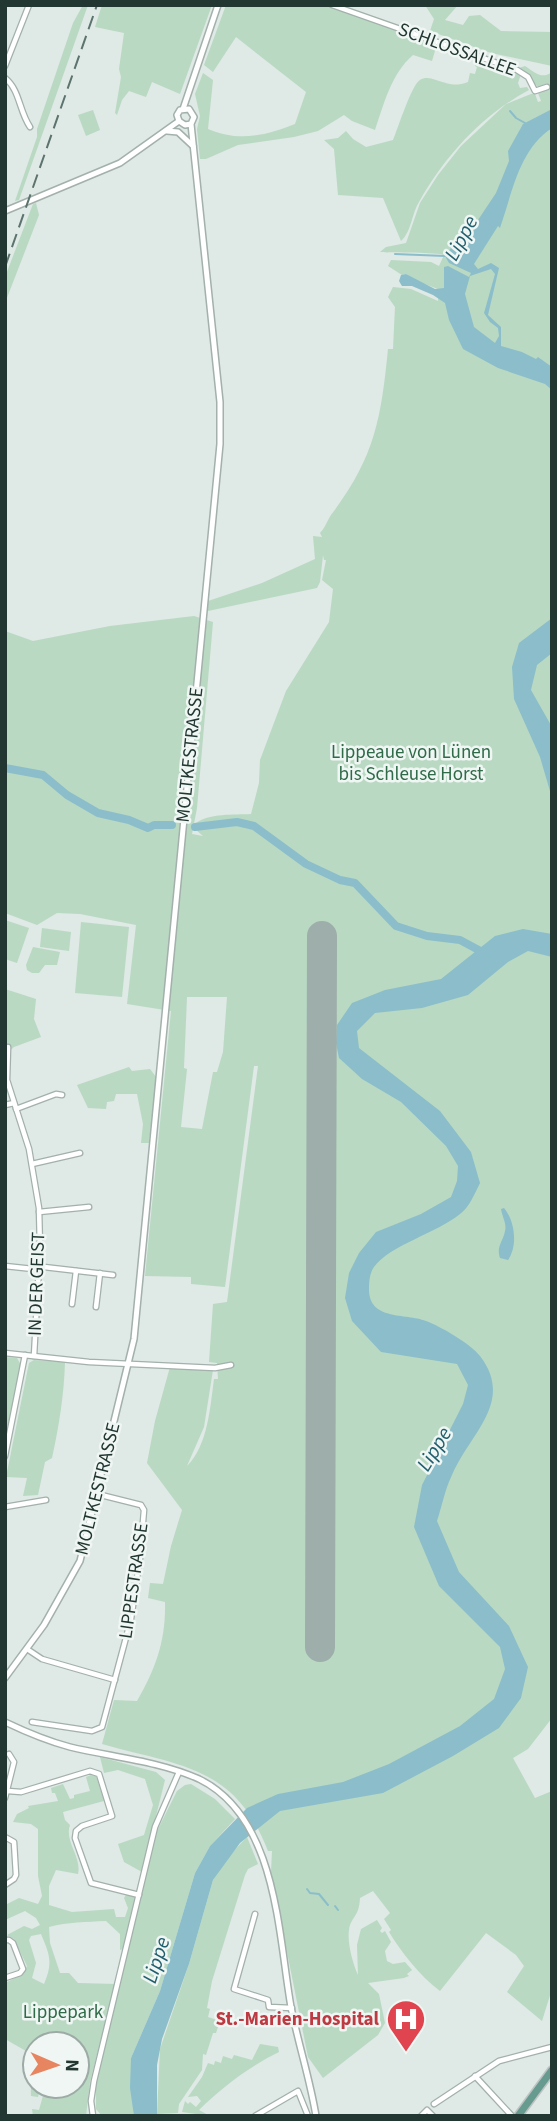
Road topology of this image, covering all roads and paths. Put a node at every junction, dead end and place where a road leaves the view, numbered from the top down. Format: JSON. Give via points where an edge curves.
{"nodes":[{"id":1,"x":29,"y":5,"type":"edge"},
{"id":2,"x":218,"y":5,"type":"edge"},
{"id":3,"x":332,"y":5,"type":"edge"},
{"id":4,"x":5,"y":66,"type":"edge"},
{"id":5,"x":5,"y":78,"type":"edge"},
{"id":6,"x":547,"y":87,"type":"dead end"},
{"id":7,"x":186,"y":109,"type":"junction"},
{"id":8,"x":178,"y":121,"type":"junction"},
{"id":9,"x":188,"y":124,"type":"junction"},
{"id":10,"x":30,"y":127,"type":"dead end"},
{"id":11,"x":166,"y":131,"type":"junction"},
{"id":12,"x":193,"y":146,"type":"junction"},
{"id":13,"x":5,"y":211,"type":"edge"},
{"id":14,"x":8,"y":1047,"type":"dead end"},
{"id":15,"x":62,"y":1095,"type":"dead end"},
{"id":16,"x":5,"y":1105,"type":"edge"},
{"id":17,"x":15,"y":1106,"type":"junction"},
{"id":18,"x":80,"y":1153,"type":"dead end"},
{"id":19,"x":32,"y":1164,"type":"junction"},
{"id":20,"x":89,"y":1207,"type":"dead end"},
{"id":21,"x":39,"y":1212,"type":"junction"},
{"id":22,"x":5,"y":1266,"type":"edge"},
{"id":23,"x":39,"y":1268,"type":"junction"},
{"id":24,"x":76,"y":1270,"type":"junction"},
{"id":25,"x":100,"y":1273,"type":"junction"},
{"id":26,"x":113,"y":1275,"type":"dead end"},
{"id":27,"x":72,"y":1304,"type":"dead end"},
{"id":28,"x":96,"y":1307,"type":"dead end"},
{"id":29,"x":5,"y":1353,"type":"edge"},
{"id":30,"x":25,"y":1355,"type":"junction"},
{"id":31,"x":34,"y":1356,"type":"junction"},
{"id":32,"x":128,"y":1364,"type":"junction"},
{"id":33,"x":231,"y":1365,"type":"dead end"},
{"id":34,"x":7,"y":1439,"type":"edge"},
{"id":35,"x":5,"y":1456,"type":"edge"},
{"id":36,"x":97,"y":1494,"type":"junction"},
{"id":37,"x":46,"y":1500,"type":"dead end"},
{"id":38,"x":5,"y":1507,"type":"edge"},
{"id":39,"x":27,"y":1649,"type":"junction"},
{"id":40,"x":5,"y":1678,"type":"edge"},
{"id":41,"x":115,"y":1680,"type":"junction"},
{"id":42,"x":5,"y":1721,"type":"edge"},
{"id":43,"x":32,"y":1722,"type":"dead end"},
{"id":44,"x":9,"y":1754,"type":"dead end"},
{"id":45,"x":179,"y":1772,"type":"junction"},
{"id":46,"x":8,"y":1791,"type":"junction"},
{"id":47,"x":5,"y":1798,"type":"edge"},
{"id":48,"x":5,"y":1837,"type":"edge"},
{"id":49,"x":5,"y":1885,"type":"edge"},
{"id":50,"x":139,"y":1895,"type":"junction"},
{"id":51,"x":255,"y":1914,"type":"dead end"},
{"id":52,"x":5,"y":1940,"type":"edge"},
{"id":53,"x":5,"y":1978,"type":"edge"},
{"id":54,"x":292,"y":2008,"type":"junction"},
{"id":55,"x":552,"y":2048,"type":"edge"},
{"id":56,"x":552,"y":2070,"type":"edge"},
{"id":57,"x":475,"y":2076,"type":"junction"},
{"id":58,"x":431,"y":2113,"type":"edge"},
{"id":59,"x":93,"y":2116,"type":"edge"},
{"id":60,"x":255,"y":2116,"type":"edge"},
{"id":61,"x":308,"y":2116,"type":"edge"},
{"id":62,"x":316,"y":2116,"type":"edge"},
{"id":63,"x":421,"y":2116,"type":"edge"},
{"id":64,"x":512,"y":2116,"type":"edge"},
{"id":65,"x":518,"y":2116,"type":"edge"}],
"edges":[{"from":1,"to":4,"type":"street"},
{"from":2,"to":7,"type":"street"},
{"from":3,"to":6,"type":"street","name":"SCHLOSSALLEE","via":[[517,70],[528,77],[535,91]]},
{"from":5,"to":10,"type":"street","via":[[16,89]]},
{"from":7,"to":8,"type":"street","via":[[178,113]]},
{"from":7,"to":9,"type":"street","name":"MOLTKESTRASSE","via":[[194,117]]},
{"from":8,"to":9,"type":"street"},
{"from":8,"to":11,"type":"street"},
{"from":9,"to":12,"type":"street","name":"MOLTKESTRASSE"},
{"from":11,"to":12,"type":"street","via":[[178,132]]},
{"from":11,"to":13,"type":"street","via":[[112,167]]},
{"from":12,"to":32,"type":"street","name":"MOLTKESTRASSE","via":[[221,422],[134,1339]]},
{"from":14,"to":17,"type":"street","name":"IN DER GEIST","via":[[7,1080]]},
{"from":15,"to":17,"type":"street"},
{"from":16,"to":17,"type":"street"},
{"from":17,"to":19,"type":"street","name":"IN DER GEIST"},
{"from":18,"to":19,"type":"street"},
{"from":19,"to":21,"type":"street","name":"IN DER GEIST"},
{"from":20,"to":21,"type":"street","name":"IN DER GEIST"},
{"from":21,"to":23,"type":"street","name":"IN DER GEIST"},
{"from":22,"to":23,"type":"street"},
{"from":23,"to":24,"type":"street"},
{"from":23,"to":31,"type":"street","name":"IN DER GEIST"},
{"from":24,"to":25,"type":"street"},
{"from":24,"to":27,"type":"street"},
{"from":25,"to":26,"type":"street"},
{"from":25,"to":28,"type":"street"},
{"from":29,"to":30,"type":"street"},
{"from":30,"to":31,"type":"street"},
{"from":30,"to":34,"type":"street"},
{"from":31,"to":32,"type":"street"},
{"from":32,"to":33,"type":"street"},
{"from":32,"to":36,"type":"street","name":"MOLTKESTRASSE"},
{"from":34,"to":35,"type":"street"},
{"from":36,"to":39,"type":"street","name":"MOLTKESTRASSE","via":[[78,1568]]},
{"from":36,"to":41,"type":"street","name":"LIPPESTRASSE","via":[[144,1508],[136,1590]]},
{"from":37,"to":38,"type":"street"},
{"from":39,"to":40,"type":"street","name":"MOLTKESTRASSE"},
{"from":39,"to":41,"type":"street","via":[[42,1659]]},
{"from":41,"to":43,"type":"street","name":"LIPPESTRASSE","via":[[98,1730]]},
{"from":42,"to":45,"type":"street","via":[[54,1742]]},
{"from":44,"to":46,"type":"street","via":[[14,1762]]},
{"from":45,"to":50,"type":"street","via":[[155,1827]]},
{"from":45,"to":54,"type":"street","via":[[224,1796],[243,1818],[263,1859]]},
{"from":46,"to":47,"type":"street"},
{"from":46,"to":50,"type":"street","via":[[21,1792],[96,1772],[113,1816],[76,1831],[88,1878],[95,1885]]},
{"from":48,"to":49,"type":"street","via":[[14,1842],[16,1875]]},
{"from":50,"to":59,"type":"street","via":[[94,2081]]},
{"from":51,"to":54,"type":"street","via":[[234,1989],[268,2000],[269,2007]]},
{"from":52,"to":53,"type":"street","via":[[13,1943],[23,1969]]},
{"from":54,"to":62,"type":"street"},
{"from":55,"to":57,"type":"street","via":[[499,2061]]},
{"from":56,"to":65,"type":"main road"},
{"from":57,"to":58,"type":"street","via":[[434,2104]]},
{"from":57,"to":64,"type":"street"},
{"from":58,"to":63,"type":"street","via":[[424,2111]]},
{"from":60,"to":61,"type":"street","via":[[298,2091]]}]}
